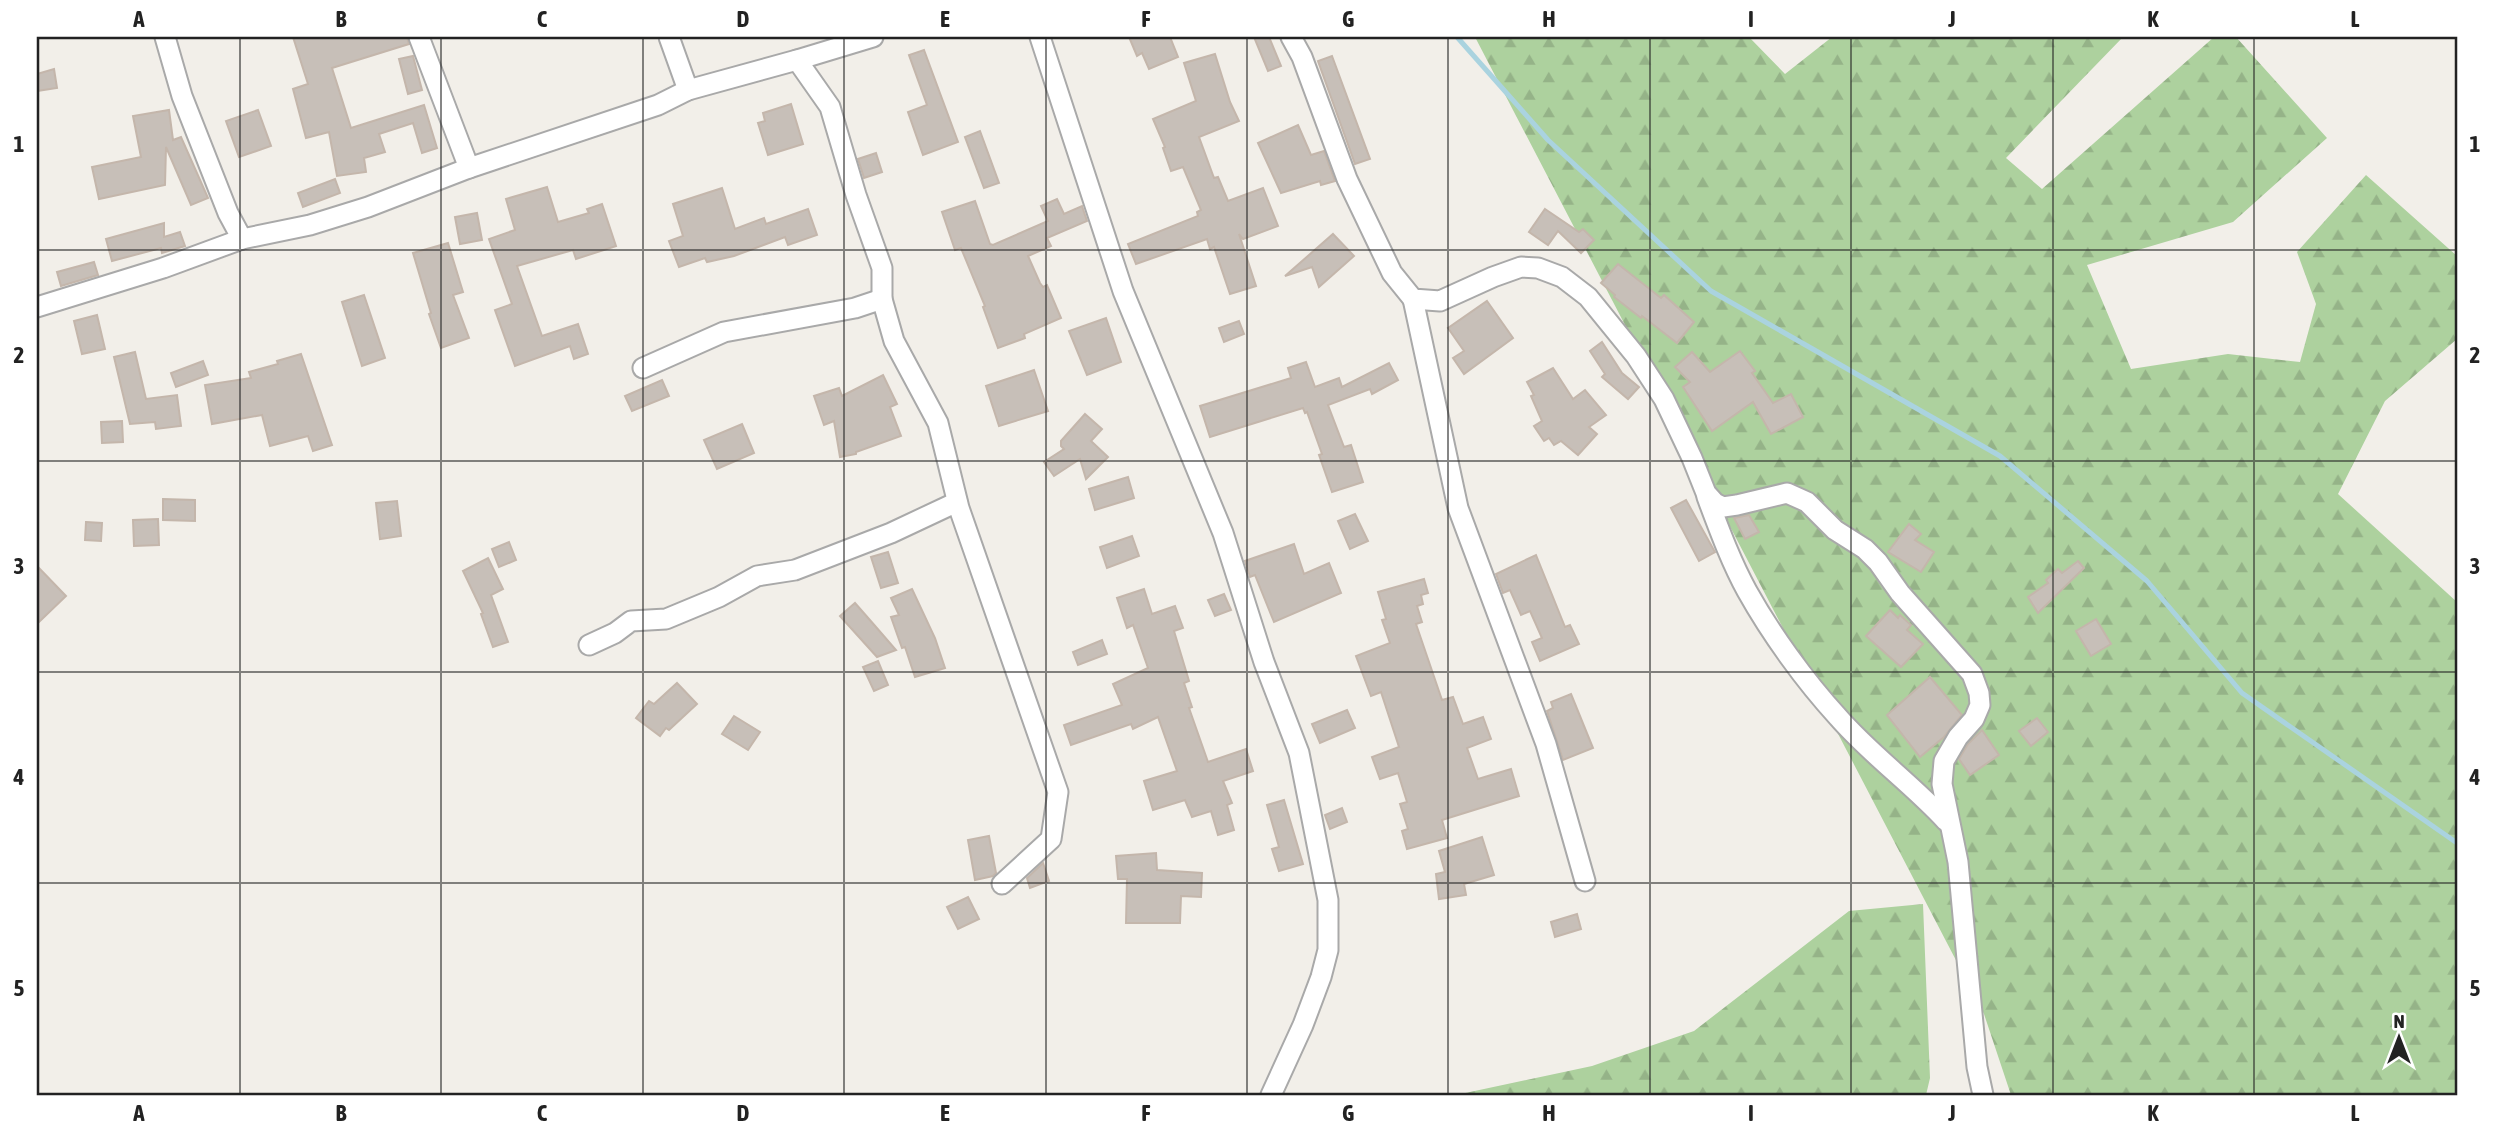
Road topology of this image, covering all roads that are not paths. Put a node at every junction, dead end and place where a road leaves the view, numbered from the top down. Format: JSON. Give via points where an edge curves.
{"nodes":[{"id":1,"x":165,"y":37,"type":"edge"},
{"id":2,"x":419,"y":37,"type":"edge"},
{"id":3,"x":669,"y":37,"type":"edge"},
{"id":4,"x":873,"y":37,"type":"edge"},
{"id":5,"x":1040,"y":37,"type":"edge"},
{"id":6,"x":1291,"y":37,"type":"edge"},
{"id":7,"x":797,"y":60,"type":"junction"},
{"id":8,"x":688,"y":90,"type":"junction"},
{"id":9,"x":469,"y":168,"type":"junction"},
{"id":10,"x":242,"y":239,"type":"junction"},
{"id":11,"x":882,"y":299,"type":"junction"},
{"id":12,"x":1413,"y":299,"type":"junction"},
{"id":13,"x":37,"y":307,"type":"edge"},
{"id":14,"x":643,"y":368,"type":"dead end"},
{"id":15,"x":1706,"y":493,"type":"junction"},
{"id":16,"x":957,"y":502,"type":"junction"},
{"id":17,"x":589,"y":645,"type":"dead end"},
{"id":18,"x":1949,"y":824,"type":"junction"},
{"id":19,"x":1585,"y":881,"type":"dead end"},
{"id":20,"x":1002,"y":884,"type":"dead end"},
{"id":21,"x":1271,"y":1095,"type":"edge"},
{"id":22,"x":1983,"y":1095,"type":"edge"}],
"edges":[{"from":1,"to":10,"type":"street","via":[[182,96]]},
{"from":2,"to":9,"type":"street"},
{"from":3,"to":8,"type":"street"},
{"from":4,"to":7,"type":"street"},
{"from":5,"to":21,"type":"street","via":[[1123,291],[1223,533],[1299,753],[1328,900],[1328,950],[1303,1025]]},
{"from":6,"to":12,"type":"street","via":[[1347,179],[1392,273]]},
{"from":7,"to":8,"type":"street"},
{"from":7,"to":11,"type":"street","via":[[830,107],[882,268]]},
{"from":8,"to":9,"type":"street","via":[[658,106]]},
{"from":9,"to":10,"type":"street","via":[[368,207]]},
{"from":10,"to":13,"type":"street"},
{"from":11,"to":14,"type":"street","via":[[724,332]]},
{"from":11,"to":16,"type":"street","via":[[894,341],[938,423]]},
{"from":12,"to":15,"type":"street","via":[[1440,301],[1521,267],[1562,276],[1588,297],[1636,356],[1664,399]]},
{"from":12,"to":19,"type":"street","via":[[1458,508],[1546,744]]},
{"from":15,"to":18,"type":"street","via":[[1747,591],[1791,658],[1837,717]]},
{"from":15,"to":18,"type":"street","via":[[1719,507],[1787,492],[1807,502],[1878,562],[1972,674],[1980,705],[1944,761],[1942,792]]},
{"from":16,"to":17,"type":"street","via":[[795,570],[757,576],[666,619],[631,621]]},
{"from":16,"to":20,"type":"street","via":[[1058,792],[1051,839]]},
{"from":18,"to":22,"type":"street","via":[[1958,862]]}]}
